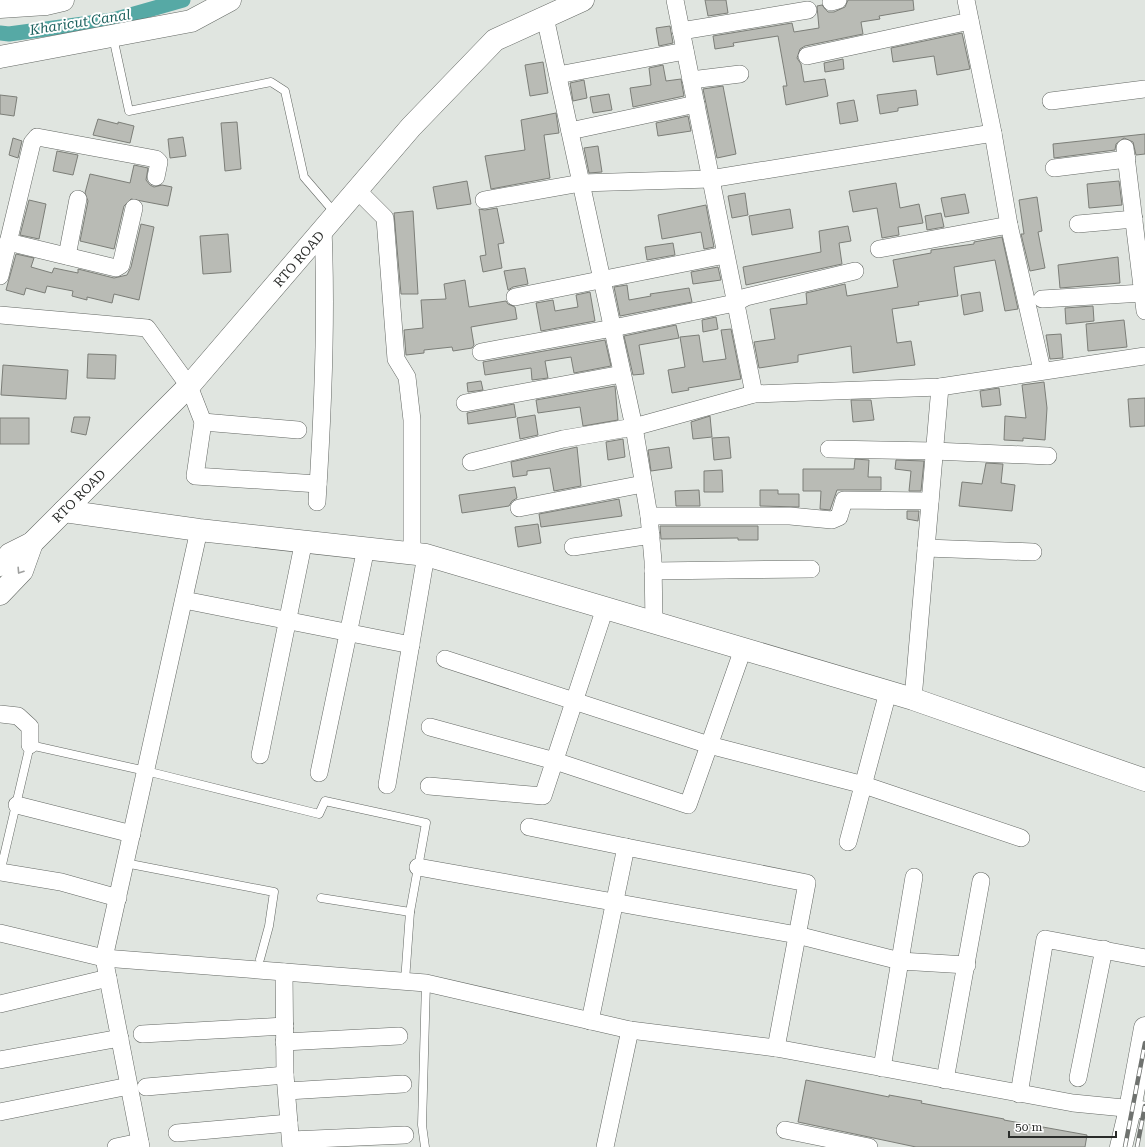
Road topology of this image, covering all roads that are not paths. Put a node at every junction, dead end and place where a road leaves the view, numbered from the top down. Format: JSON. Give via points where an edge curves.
{"nodes":[{"id":1,"x":63,"y":0,"type":"edge"},
{"id":2,"x":230,"y":0,"type":"edge"},
{"id":3,"x":583,"y":0,"type":"edge"},
{"id":4,"x":675,"y":0,"type":"edge"},
{"id":5,"x":966,"y":0,"type":"edge"},
{"id":6,"x":0,"y":7,"type":"edge"},
{"id":7,"x":808,"y":10,"type":"dead end"},
{"id":8,"x":545,"y":17,"type":"junction"},
{"id":9,"x":970,"y":21,"type":"junction"},
{"id":10,"x":681,"y":31,"type":"junction"},
{"id":11,"x":112,"y":36,"type":"junction"},
{"id":12,"x":685,"y":52,"type":"junction"},
{"id":13,"x":807,"y":56,"type":"dead end"},
{"id":14,"x":0,"y":57,"type":"edge"},
{"id":15,"x":740,"y":74,"type":"dead end"},
{"id":16,"x":558,"y":75,"type":"junction"},
{"id":17,"x":691,"y":80,"type":"junction"},
{"id":18,"x":1145,"y":89,"type":"edge"},
{"id":19,"x":1051,"y":101,"type":"dead end"},
{"id":20,"x":696,"y":104,"type":"junction"},
{"id":21,"x":570,"y":131,"type":"junction"},
{"id":22,"x":993,"y":133,"type":"junction"},
{"id":23,"x":1054,"y":168,"type":"dead end"},
{"id":24,"x":156,"y":177,"type":"dead end"},
{"id":25,"x":710,"y":179,"type":"junction"},
{"id":26,"x":581,"y":183,"type":"junction"},
{"id":27,"x":357,"y":190,"type":"junction"},
{"id":28,"x":1138,"y":195,"type":"edge"},
{"id":29,"x":78,"y":199,"type":"dead end"},
{"id":30,"x":484,"y":200,"type":"dead end"},
{"id":31,"x":134,"y":208,"type":"dead end"},
{"id":32,"x":1134,"y":219,"type":"junction"},
{"id":33,"x":330,"y":222,"type":"junction"},
{"id":34,"x":1078,"y":224,"type":"dead end"},
{"id":35,"x":1009,"y":225,"type":"junction"},
{"id":36,"x":8,"y":242,"type":"junction"},
{"id":37,"x":879,"y":249,"type":"dead end"},
{"id":38,"x":725,"y":255,"type":"junction"},
{"id":39,"x":67,"y":256,"type":"junction"},
{"id":40,"x":855,"y":271,"type":"dead end"},
{"id":41,"x":0,"y":276,"type":"edge"},
{"id":42,"x":602,"y":280,"type":"junction"},
{"id":43,"x":1143,"y":293,"type":"junction"},
{"id":44,"x":515,"y":297,"type":"dead end"},
{"id":45,"x":1042,"y":299,"type":"dead end"},
{"id":46,"x":735,"y":303,"type":"junction"},
{"id":47,"x":1145,"y":311,"type":"edge"},
{"id":48,"x":0,"y":315,"type":"edge"},
{"id":49,"x":612,"y":328,"type":"junction"},
{"id":50,"x":481,"y":352,"type":"dead end"},
{"id":51,"x":1145,"y":356,"type":"edge"},
{"id":52,"x":1042,"y":370,"type":"junction"},
{"id":53,"x":622,"y":374,"type":"junction"},
{"id":54,"x":189,"y":386,"type":"junction"},
{"id":55,"x":940,"y":387,"type":"junction"},
{"id":56,"x":754,"y":394,"type":"junction"},
{"id":57,"x":464,"y":403,"type":"dead end"},
{"id":58,"x":203,"y":422,"type":"junction"},
{"id":59,"x":634,"y":426,"type":"junction"},
{"id":60,"x":298,"y":430,"type":"dead end"},
{"id":61,"x":829,"y":449,"type":"dead end"},
{"id":62,"x":934,"y":451,"type":"junction"},
{"id":63,"x":1048,"y":456,"type":"dead end"},
{"id":64,"x":471,"y":462,"type":"dead end"},
{"id":65,"x":318,"y":484,"type":"junction"},
{"id":66,"x":643,"y":484,"type":"junction"},
{"id":67,"x":930,"y":501,"type":"junction"},
{"id":68,"x":317,"y":502,"type":"dead end"},
{"id":69,"x":519,"y":508,"type":"dead end"},
{"id":70,"x":64,"y":511,"type":"junction"},
{"id":71,"x":649,"y":516,"type":"junction"},
{"id":72,"x":199,"y":530,"type":"junction"},
{"id":73,"x":651,"y":535,"type":"junction"},
{"id":74,"x":304,"y":540,"type":"junction"},
{"id":75,"x":32,"y":543,"type":"junction"},
{"id":76,"x":573,"y":547,"type":"dead end"},
{"id":77,"x":366,"y":548,"type":"junction"},
{"id":78,"x":926,"y":548,"type":"junction"},
{"id":79,"x":1033,"y":552,"type":"dead end"},
{"id":80,"x":419,"y":554,"type":"junction"},
{"id":81,"x":0,"y":564,"type":"edge"},
{"id":82,"x":811,"y":569,"type":"dead end"},
{"id":83,"x":653,"y":571,"type":"junction"},
{"id":84,"x":0,"y":594,"type":"edge"},
{"id":85,"x":184,"y":600,"type":"junction"},
{"id":86,"x":605,"y":608,"type":"junction"},
{"id":87,"x":289,"y":620,"type":"junction"},
{"id":88,"x":654,"y":622,"type":"junction"},
{"id":89,"x":348,"y":632,"type":"junction"},
{"id":90,"x":411,"y":645,"type":"junction"},
{"id":91,"x":743,"y":649,"type":"junction"},
{"id":92,"x":445,"y":659,"type":"dead end"},
{"id":93,"x":888,"y":692,"type":"junction"},
{"id":94,"x":913,"y":699,"type":"junction"},
{"id":95,"x":574,"y":700,"type":"junction"},
{"id":96,"x":0,"y":714,"type":"edge"},
{"id":97,"x":430,"y":727,"type":"dead end"},
{"id":98,"x":30,"y":745,"type":"junction"},
{"id":99,"x":709,"y":745,"type":"junction"},
{"id":100,"x":260,"y":755,"type":"dead end"},
{"id":101,"x":554,"y":761,"type":"junction"},
{"id":102,"x":146,"y":771,"type":"junction"},
{"id":103,"x":319,"y":773,"type":"dead end"},
{"id":104,"x":1145,"y":780,"type":"edge"},
{"id":105,"x":864,"y":785,"type":"junction"},
{"id":106,"x":387,"y":786,"type":"dead end"},
{"id":107,"x":429,"y":786,"type":"dead end"},
{"id":108,"x":17,"y":805,"type":"junction"},
{"id":109,"x":529,"y":827,"type":"dead end"},
{"id":110,"x":132,"y":834,"type":"junction"},
{"id":111,"x":1021,"y":838,"type":"dead end"},
{"id":112,"x":848,"y":842,"type":"dead end"},
{"id":113,"x":626,"y":847,"type":"junction"},
{"id":114,"x":125,"y":864,"type":"junction"},
{"id":115,"x":418,"y":867,"type":"junction"},
{"id":116,"x":0,"y":873,"type":"edge"},
{"id":117,"x":914,"y":877,"type":"dead end"},
{"id":118,"x":981,"y":881,"type":"dead end"},
{"id":119,"x":118,"y":898,"type":"junction"},
{"id":120,"x":321,"y":898,"type":"dead end"},
{"id":121,"x":614,"y":903,"type":"junction"},
{"id":122,"x":410,"y":912,"type":"junction"},
{"id":123,"x":0,"y":933,"type":"edge"},
{"id":124,"x":797,"y":935,"type":"junction"},
{"id":125,"x":1104,"y":949,"type":"junction"},
{"id":126,"x":104,"y":958,"type":"junction"},
{"id":127,"x":260,"y":958,"type":"dead end"},
{"id":128,"x":1145,"y":958,"type":"edge"},
{"id":129,"x":900,"y":961,"type":"junction"},
{"id":130,"x":967,"y":965,"type":"junction"},
{"id":131,"x":284,"y":972,"type":"junction"},
{"id":132,"x":108,"y":978,"type":"junction"},
{"id":133,"x":405,"y":981,"type":"junction"},
{"id":134,"x":426,"y":983,"type":"junction"},
{"id":135,"x":0,"y":1004,"type":"edge"},
{"id":136,"x":590,"y":1021,"type":"junction"},
{"id":137,"x":1145,"y":1028,"type":"edge"},
{"id":138,"x":630,"y":1030,"type":"junction"},
{"id":139,"x":142,"y":1034,"type":"dead end"},
{"id":140,"x":284,"y":1034,"type":"junction"},
{"id":141,"x":399,"y":1036,"type":"dead end"},
{"id":142,"x":120,"y":1038,"type":"junction"},
{"id":143,"x":776,"y":1048,"type":"junction"},
{"id":144,"x":0,"y":1060,"type":"edge"},
{"id":145,"x":882,"y":1068,"type":"junction"},
{"id":146,"x":1078,"y":1078,"type":"dead end"},
{"id":147,"x":945,"y":1080,"type":"junction"},
{"id":148,"x":286,"y":1083,"type":"junction"},
{"id":149,"x":403,"y":1084,"type":"dead end"},
{"id":150,"x":129,"y":1086,"type":"junction"},
{"id":151,"x":146,"y":1087,"type":"dead end"},
{"id":152,"x":1019,"y":1094,"type":"junction"},
{"id":153,"x":1138,"y":1109,"type":"edge"},
{"id":154,"x":0,"y":1112,"type":"edge"},
{"id":155,"x":290,"y":1123,"type":"junction"},
{"id":156,"x":785,"y":1130,"type":"dead end"},
{"id":157,"x":177,"y":1133,"type":"dead end"},
{"id":158,"x":405,"y":1135,"type":"dead end"},
{"id":159,"x":140,"y":1144,"type":"edge"},
{"id":160,"x":291,"y":1144,"type":"edge"},
{"id":161,"x":116,"y":1147,"type":"edge"},
{"id":162,"x":425,"y":1147,"type":"edge"},
{"id":163,"x":604,"y":1147,"type":"edge"},
{"id":164,"x":869,"y":1147,"type":"edge"},
{"id":165,"x":1121,"y":1147,"type":"edge"}],
"edges":[{"from":1,"to":6,"type":"street","via":[[46,4]]},
{"from":2,"to":11,"type":"street","via":[[191,21]]},
{"from":3,"to":8,"type":"street","name":"RTO ROAD"},
{"from":4,"to":10,"type":"street"},
{"from":5,"to":9,"type":"street"},
{"from":7,"to":10,"type":"street"},
{"from":8,"to":16,"type":"street"},
{"from":8,"to":27,"type":"street","name":"RTO ROAD","via":[[495,40],[411,127]]},
{"from":9,"to":13,"type":"street"},
{"from":9,"to":22,"type":"street"},
{"from":10,"to":12,"type":"street"},
{"from":11,"to":14,"type":"street"},
{"from":11,"to":33,"type":"lane","via":[[129,111],[271,82],[285,91],[304,177]]},
{"from":12,"to":16,"type":"street"},
{"from":12,"to":17,"type":"street"},
{"from":15,"to":17,"type":"street"},
{"from":16,"to":21,"type":"street"},
{"from":17,"to":20,"type":"street"},
{"from":18,"to":19,"type":"street"},
{"from":20,"to":21,"type":"street"},
{"from":20,"to":25,"type":"street"},
{"from":21,"to":26,"type":"street"},
{"from":22,"to":25,"type":"street"},
{"from":22,"to":35,"type":"street"},
{"from":23,"to":28,"type":"street","via":[[1126,153]]},
{"from":24,"to":36,"type":"street","via":[[156,159],[37,137],[32,143]]},
{"from":25,"to":26,"type":"street"},
{"from":25,"to":38,"type":"street"},
{"from":26,"to":30,"type":"street"},
{"from":26,"to":42,"type":"street"},
{"from":27,"to":33,"type":"street","name":"RTO ROAD"},
{"from":27,"to":80,"type":"street","via":[[384,218],[396,359],[407,377],[412,420]]},
{"from":28,"to":32,"type":"street"},
{"from":29,"to":39,"type":"street"},
{"from":31,"to":39,"type":"street","via":[[121,265],[116,268]]},
{"from":32,"to":34,"type":"street"},
{"from":32,"to":43,"type":"street"},
{"from":33,"to":54,"type":"street","name":"RTO ROAD"},
{"from":33,"to":65,"type":"street"},
{"from":35,"to":37,"type":"street"},
{"from":35,"to":52,"type":"street"},
{"from":36,"to":39,"type":"street"},
{"from":36,"to":41,"type":"street"},
{"from":38,"to":42,"type":"street"},
{"from":38,"to":46,"type":"street"},
{"from":40,"to":46,"type":"street","via":[[746,297]]},
{"from":42,"to":44,"type":"street"},
{"from":42,"to":49,"type":"street"},
{"from":43,"to":45,"type":"street"},
{"from":43,"to":47,"type":"street"},
{"from":46,"to":49,"type":"street"},
{"from":46,"to":56,"type":"street"},
{"from":48,"to":54,"type":"street","via":[[147,328]]},
{"from":49,"to":50,"type":"street"},
{"from":49,"to":53,"type":"street"},
{"from":51,"to":52,"type":"street"},
{"from":52,"to":55,"type":"street"},
{"from":53,"to":57,"type":"street"},
{"from":53,"to":59,"type":"street"},
{"from":54,"to":58,"type":"street"},
{"from":54,"to":70,"type":"street","name":"RTO ROAD"},
{"from":55,"to":56,"type":"street"},
{"from":55,"to":62,"type":"street"},
{"from":56,"to":59,"type":"street"},
{"from":58,"to":60,"type":"street"},
{"from":58,"to":65,"type":"street","via":[[195,476]]},
{"from":59,"to":64,"type":"street","via":[[563,439]]},
{"from":59,"to":66,"type":"street"},
{"from":61,"to":62,"type":"street"},
{"from":62,"to":63,"type":"street"},
{"from":62,"to":67,"type":"street"},
{"from":65,"to":68,"type":"street"},
{"from":66,"to":69,"type":"street"},
{"from":66,"to":71,"type":"street"},
{"from":67,"to":71,"type":"street","via":[[844,500],[839,517],[832,520],[790,516]]},
{"from":67,"to":78,"type":"street"},
{"from":70,"to":72,"type":"street"},
{"from":70,"to":75,"type":"street","name":"RTO ROAD"},
{"from":71,"to":73,"type":"street"},
{"from":72,"to":74,"type":"street"},
{"from":72,"to":85,"type":"street"},
{"from":73,"to":76,"type":"street"},
{"from":73,"to":83,"type":"street"},
{"from":74,"to":77,"type":"street"},
{"from":74,"to":87,"type":"street"},
{"from":75,"to":81,"type":"street","name":"RTO ROAD","via":[[10,554]]},
{"from":75,"to":84,"type":"street","name":"RTO ROAD","one_way":true,"via":[[22,571]]},
{"from":77,"to":80,"type":"street"},
{"from":77,"to":89,"type":"street"},
{"from":78,"to":79,"type":"street"},
{"from":78,"to":94,"type":"street"},
{"from":80,"to":86,"type":"street"},
{"from":80,"to":90,"type":"street"},
{"from":82,"to":83,"type":"street"},
{"from":83,"to":88,"type":"street"},
{"from":85,"to":87,"type":"street"},
{"from":85,"to":102,"type":"street"},
{"from":86,"to":88,"type":"street"},
{"from":86,"to":95,"type":"street"},
{"from":87,"to":89,"type":"street"},
{"from":87,"to":100,"type":"street"},
{"from":88,"to":91,"type":"street"},
{"from":89,"to":90,"type":"street"},
{"from":89,"to":103,"type":"street"},
{"from":90,"to":106,"type":"street"},
{"from":91,"to":93,"type":"street"},
{"from":91,"to":99,"type":"street"},
{"from":92,"to":95,"type":"street"},
{"from":93,"to":94,"type":"street"},
{"from":93,"to":105,"type":"street"},
{"from":94,"to":104,"type":"street"},
{"from":95,"to":99,"type":"street"},
{"from":95,"to":101,"type":"street"},
{"from":96,"to":98,"type":"street","via":[[18,716],[30,727]]},
{"from":97,"to":101,"type":"street"},
{"from":98,"to":102,"type":"lane"},
{"from":98,"to":108,"type":"lane"},
{"from":99,"to":101,"type":"street","via":[[688,805]]},
{"from":99,"to":105,"type":"street"},
{"from":101,"to":107,"type":"street","via":[[543,796]]},
{"from":102,"to":110,"type":"street"},
{"from":102,"to":115,"type":"lane","via":[[319,814],[325,801],[426,824]]},
{"from":105,"to":111,"type":"street"},
{"from":105,"to":112,"type":"street"},
{"from":108,"to":110,"type":"street"},
{"from":108,"to":116,"type":"lane"},
{"from":109,"to":113,"type":"street"},
{"from":110,"to":114,"type":"street"},
{"from":113,"to":121,"type":"street"},
{"from":113,"to":124,"type":"street","via":[[807,883]]},
{"from":114,"to":119,"type":"street"},
{"from":114,"to":127,"type":"lane","via":[[274,892],[269,926]]},
{"from":115,"to":121,"type":"street"},
{"from":115,"to":122,"type":"lane"},
{"from":116,"to":119,"type":"street","via":[[61,882]]},
{"from":117,"to":129,"type":"street"},
{"from":118,"to":130,"type":"street"},
{"from":119,"to":126,"type":"street"},
{"from":120,"to":122,"type":"lane"},
{"from":121,"to":124,"type":"street"},
{"from":121,"to":136,"type":"street"},
{"from":122,"to":133,"type":"lane"},
{"from":123,"to":126,"type":"street"},
{"from":124,"to":129,"type":"street"},
{"from":124,"to":143,"type":"street"},
{"from":125,"to":128,"type":"street"},
{"from":125,"to":146,"type":"street"},
{"from":125,"to":152,"type":"street","via":[[1045,939]]},
{"from":126,"to":131,"type":"street"},
{"from":126,"to":132,"type":"street"},
{"from":129,"to":130,"type":"street"},
{"from":129,"to":145,"type":"street"},
{"from":130,"to":147,"type":"street"},
{"from":131,"to":133,"type":"street"},
{"from":131,"to":140,"type":"street"},
{"from":132,"to":135,"type":"street"},
{"from":132,"to":142,"type":"street"},
{"from":133,"to":134,"type":"street"},
{"from":134,"to":136,"type":"street"},
{"from":134,"to":162,"type":"lane","via":[[422,1125]]},
{"from":136,"to":138,"type":"street"},
{"from":137,"to":153,"type":"street"},
{"from":138,"to":143,"type":"street"},
{"from":138,"to":163,"type":"street"},
{"from":139,"to":140,"type":"street"},
{"from":140,"to":141,"type":"street"},
{"from":140,"to":148,"type":"street"},
{"from":142,"to":144,"type":"street"},
{"from":142,"to":150,"type":"street"},
{"from":143,"to":145,"type":"street"},
{"from":145,"to":147,"type":"street"},
{"from":147,"to":152,"type":"street"},
{"from":148,"to":149,"type":"street"},
{"from":148,"to":151,"type":"street"},
{"from":148,"to":155,"type":"street"},
{"from":150,"to":154,"type":"street"},
{"from":150,"to":159,"type":"street"},
{"from":152,"to":153,"type":"street","via":[[1073,1103]]},
{"from":153,"to":165,"type":"street"},
{"from":155,"to":157,"type":"street"},
{"from":155,"to":160,"type":"street"},
{"from":156,"to":164,"type":"street"},
{"from":158,"to":160,"type":"street"},
{"from":159,"to":161,"type":"street"}]}
